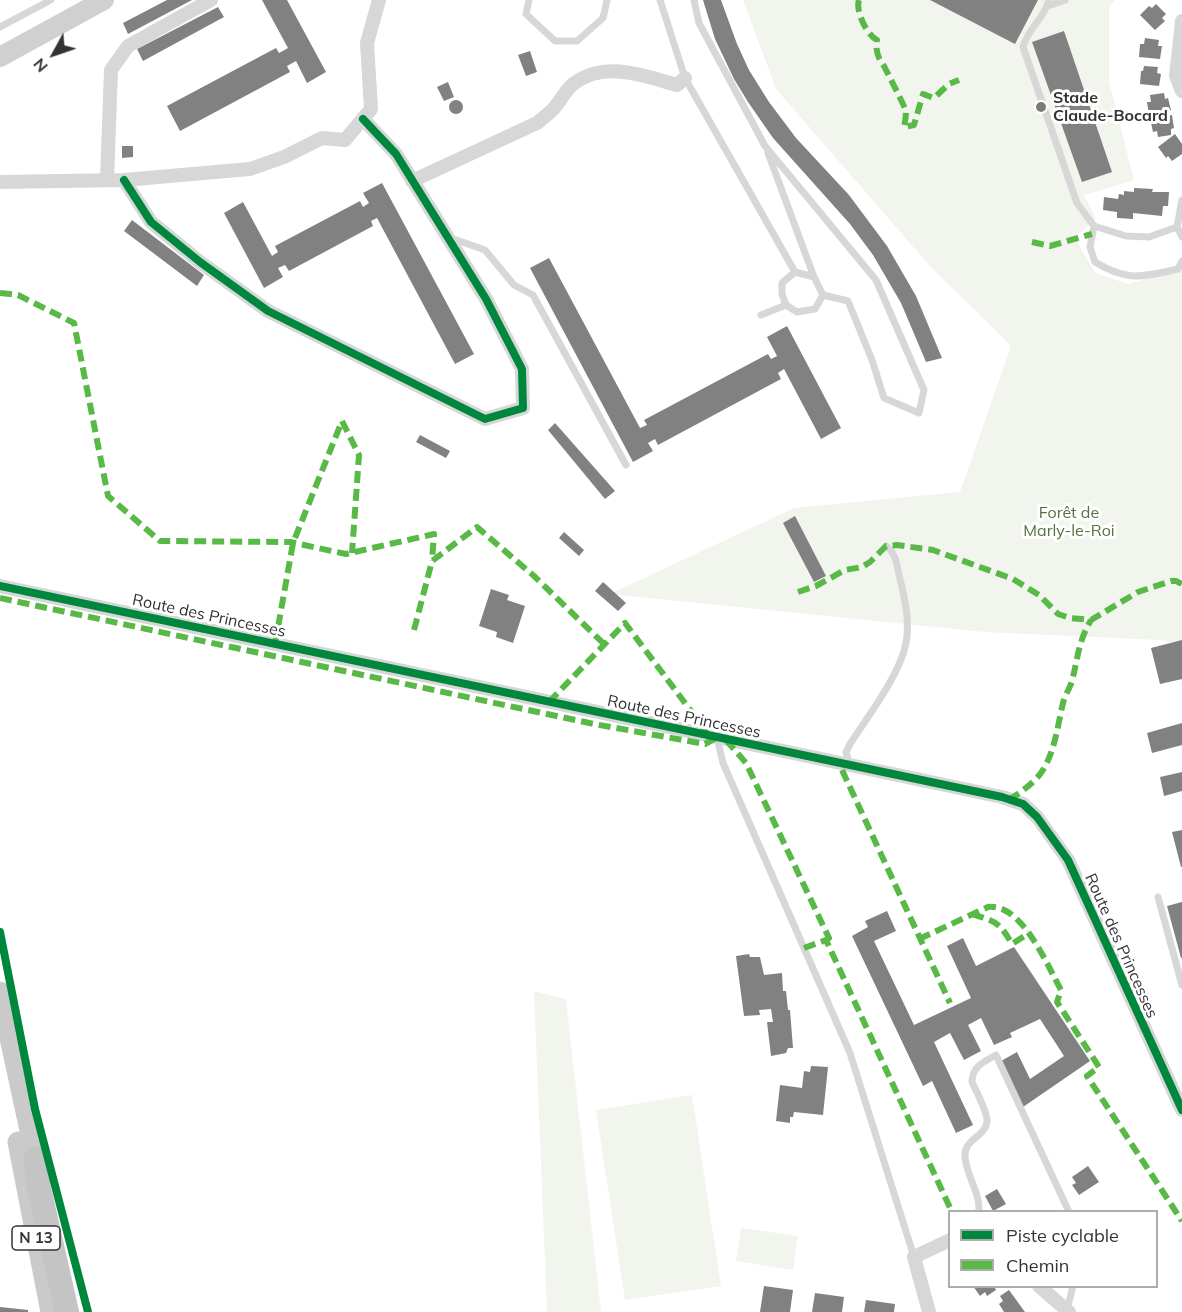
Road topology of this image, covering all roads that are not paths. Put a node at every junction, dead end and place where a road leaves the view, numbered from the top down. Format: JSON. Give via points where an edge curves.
{"nodes":[{"id":1,"x":51,"y":0,"type":"edge"},
{"id":2,"x":104,"y":0,"type":"edge"},
{"id":3,"x":211,"y":0,"type":"edge"},
{"id":4,"x":379,"y":0,"type":"edge"},
{"id":5,"x":529,"y":0,"type":"edge"},
{"id":6,"x":607,"y":0,"type":"edge"},
{"id":7,"x":660,"y":0,"type":"edge"},
{"id":8,"x":694,"y":0,"type":"edge"},
{"id":9,"x":1065,"y":0,"type":"edge"},
{"id":10,"x":1048,"y":3,"type":"edge"},
{"id":11,"x":1182,"y":21,"type":"edge"},
{"id":12,"x":0,"y":27,"type":"edge"},
{"id":13,"x":0,"y":57,"type":"edge"},
{"id":14,"x":685,"y":78,"type":"junction"},
{"id":15,"x":1182,"y":91,"type":"edge"},
{"id":16,"x":363,"y":119,"type":"junction"},
{"id":17,"x":765,"y":146,"type":"junction"},
{"id":18,"x":107,"y":180,"type":"junction"},
{"id":19,"x":124,"y":180,"type":"junction"},
{"id":20,"x":412,"y":181,"type":"junction"},
{"id":21,"x":0,"y":182,"type":"edge"},
{"id":22,"x":1182,"y":200,"type":"edge"},
{"id":23,"x":1094,"y":226,"type":"junction"},
{"id":24,"x":1177,"y":226,"type":"junction"},
{"id":25,"x":446,"y":236,"type":"junction"},
{"id":26,"x":1182,"y":237,"type":"edge"},
{"id":27,"x":1182,"y":261,"type":"edge"},
{"id":28,"x":795,"y":272,"type":"junction"},
{"id":29,"x":814,"y":277,"type":"junction"},
{"id":30,"x":823,"y":295,"type":"junction"},
{"id":31,"x":786,"y":305,"type":"junction"},
{"id":32,"x":761,"y":315,"type":"dead end"},
{"id":33,"x":627,"y":465,"type":"dead end"},
{"id":34,"x":886,"y":546,"type":"dead end"},
{"id":35,"x":0,"y":586,"type":"edge"},
{"id":36,"x":717,"y":738,"type":"junction"},
{"id":37,"x":850,"y":766,"type":"junction"},
{"id":38,"x":1158,"y":897,"type":"dead end"},
{"id":39,"x":1182,"y":986,"type":"edge"},
{"id":40,"x":0,"y":992,"type":"edge"},
{"id":41,"x":0,"y":1065,"type":"edge"},
{"id":42,"x":1182,"y":1110,"type":"edge"},
{"id":43,"x":30,"y":1161,"type":"junction"},
{"id":44,"x":979,"y":1210,"type":"edge"},
{"id":45,"x":1068,"y":1210,"type":"edge"},
{"id":46,"x":948,"y":1240,"type":"edge"},
{"id":47,"x":914,"y":1257,"type":"junction"},
{"id":48,"x":1039,"y":1288,"type":"edge"},
{"id":49,"x":1074,"y":1288,"type":"edge"},
{"id":50,"x":1068,"y":1311,"type":"edge"},
{"id":51,"x":51,"y":1312,"type":"edge"},
{"id":52,"x":61,"y":1312,"type":"edge"},
{"id":53,"x":67,"y":1312,"type":"edge"},
{"id":54,"x":78,"y":1312,"type":"edge"},
{"id":55,"x":929,"y":1312,"type":"edge"}],
"edges":[{"from":1,"to":12,"type":"lane"},
{"from":2,"to":13,"type":"street"},
{"from":3,"to":18,"type":"street","via":[[128,46],[111,70]]},
{"from":4,"to":16,"type":"street","via":[[367,43],[371,109]]},
{"from":5,"to":6,"type":"lane","via":[[526,14],[555,40],[577,41],[603,18]]},
{"from":7,"to":14,"type":"lane"},
{"from":8,"to":17,"type":"lane","via":[[699,23]]},
{"from":9,"to":10,"type":"lane"},
{"from":10,"to":23,"type":"lane","via":[[1023,47],[1077,203]]},
{"from":11,"to":15,"type":"street","via":[[1176,76]]},
{"from":14,"to":20,"type":"street","via":[[677,85],[610,70],[589,76],[576,82],[537,123]]},
{"from":14,"to":28,"type":"lane"},
{"from":16,"to":19,"type":"street","via":[[345,140],[322,138],[250,169]]},
{"from":16,"to":20,"type":"street","via":[[396,154]]},
{"from":17,"to":29,"type":"lane"},
{"from":17,"to":30,"type":"lane","via":[[876,280],[924,390],[919,413],[884,398],[848,302]]},
{"from":18,"to":19,"type":"street"},
{"from":18,"to":21,"type":"street"},
{"from":19,"to":25,"type":"street","via":[[151,222],[268,311],[485,418],[524,408],[522,369],[486,299]]},
{"from":20,"to":25,"type":"street"},
{"from":22,"to":24,"type":"lane"},
{"from":23,"to":24,"type":"lane","via":[[1126,237],[1149,237]]},
{"from":23,"to":27,"type":"lane","via":[[1090,247],[1095,262],[1113,273],[1138,278],[1178,269]]},
{"from":24,"to":26,"type":"lane"},
{"from":25,"to":33,"type":"lane","via":[[485,250],[514,285],[533,295]]},
{"from":28,"to":29,"type":"lane"},
{"from":28,"to":31,"type":"lane","via":[[782,283]]},
{"from":29,"to":30,"type":"lane"},
{"from":30,"to":31,"type":"lane","via":[[815,309],[797,312]]},
{"from":31,"to":32,"type":"lane"},
{"from":34,"to":37,"type":"lane","via":[[895,556],[902,588],[908,620],[906,643],[891,678],[850,744],[846,753]]},
{"from":35,"to":36,"type":"street","name":"Route des Princesses"},
{"from":36,"to":37,"type":"street","name":"Route des Princesses"},
{"from":36,"to":47,"type":"lane","via":[[723,763],[850,1053]]},
{"from":37,"to":42,"type":"street","name":"Route des Princesses","via":[[1002,797],[1023,804],[1037,817],[1068,860]]},
{"from":38,"to":39,"type":"lane"},
{"from":40,"to":43,"type":"main road","number":"N 13"},
{"from":41,"to":43,"type":"main road","number":"N 13"},
{"from":43,"to":51,"type":"main road","number":"N 13","via":[[26,1188]]},
{"from":43,"to":52,"type":"highway"},
{"from":43,"to":53,"type":"highway"},
{"from":43,"to":54,"type":"main road","number":"N 13","via":[[45,1182]]},
{"from":44,"to":45,"type":"lane","via":[[965,1150],[984,1129],[987,1117],[972,1076],[979,1065],[996,1055]]},
{"from":46,"to":47,"type":"street"},
{"from":47,"to":55,"type":"street"},
{"from":48,"to":50,"type":"street"},
{"from":49,"to":50,"type":"lane"}]}
